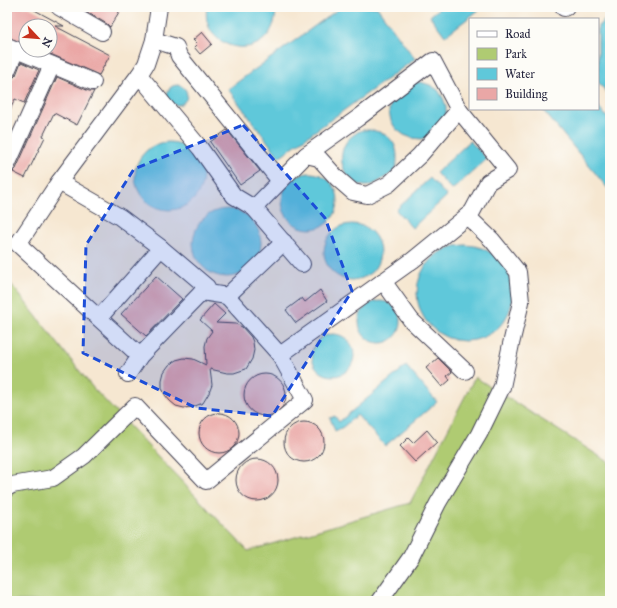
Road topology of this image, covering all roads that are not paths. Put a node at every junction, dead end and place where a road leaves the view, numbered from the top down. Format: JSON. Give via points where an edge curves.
{"nodes":[{"id":1,"x":59,"y":7,"type":"edge"},
{"id":2,"x":159,"y":7,"type":"edge"},
{"id":3,"x":102,"y":32,"type":"dead end"},
{"id":4,"x":154,"y":40,"type":"junction"},
{"id":5,"x":12,"y":48,"type":"edge"},
{"id":6,"x":52,"y":65,"type":"junction"},
{"id":7,"x":7,"y":72,"type":"edge"},
{"id":8,"x":139,"y":75,"type":"junction"},
{"id":9,"x":93,"y":82,"type":"dead end"},
{"id":10,"x":459,"y":110,"type":"junction"},
{"id":11,"x":306,"y":155,"type":"junction"},
{"id":12,"x":7,"y":164,"type":"edge"},
{"id":13,"x":280,"y":181,"type":"junction"},
{"id":14,"x":58,"y":182,"type":"junction"},
{"id":15,"x":254,"y":208,"type":"junction"},
{"id":16,"x":467,"y":216,"type":"junction"},
{"id":17,"x":284,"y":242,"type":"junction"},
{"id":18,"x":161,"y":248,"type":"junction"},
{"id":19,"x":302,"y":264,"type":"dead end"},
{"id":20,"x":383,"y":281,"type":"junction"},
{"id":21,"x":202,"y":292,"type":"junction"},
{"id":22,"x":227,"y":296,"type":"junction"},
{"id":23,"x":99,"y":318,"type":"junction"},
{"id":24,"x":280,"y":355,"type":"junction"},
{"id":25,"x":140,"y":356,"type":"junction"},
{"id":26,"x":465,"y":371,"type":"dead end"},
{"id":27,"x":128,"y":374,"type":"dead end"},
{"id":28,"x":7,"y":488,"type":"edge"},
{"id":29,"x":380,"y":601,"type":"edge"}],
"edges":[{"from":1,"to":3,"type":"street"},
{"from":2,"to":4,"type":"street"},
{"from":4,"to":8,"type":"street","via":[[146,64]]},
{"from":4,"to":13,"type":"street","via":[[176,47],[179,56]]},
{"from":5,"to":6,"type":"street"},
{"from":5,"to":7,"type":"street"},
{"from":6,"to":9,"type":"street"},
{"from":6,"to":12,"type":"street"},
{"from":8,"to":14,"type":"street"},
{"from":8,"to":15,"type":"street","via":[[200,148],[234,196]]},
{"from":10,"to":11,"type":"street","via":[[420,155],[389,184],[367,195],[353,192],[319,158]]},
{"from":10,"to":11,"type":"street","via":[[434,61]]},
{"from":10,"to":16,"type":"street","via":[[508,170],[488,182],[472,212]]},
{"from":11,"to":13,"type":"street"},
{"from":13,"to":15,"type":"street"},
{"from":14,"to":18,"type":"street","via":[[120,217]]},
{"from":14,"to":23,"type":"street","via":[[18,244]]},
{"from":15,"to":17,"type":"street"},
{"from":16,"to":20,"type":"street"},
{"from":16,"to":29,"type":"street","via":[[492,240],[518,272],[521,302],[502,387],[411,557]]},
{"from":17,"to":19,"type":"street"},
{"from":17,"to":22,"type":"street"},
{"from":18,"to":21,"type":"street","via":[[207,287]]},
{"from":18,"to":23,"type":"street"},
{"from":20,"to":24,"type":"street"},
{"from":20,"to":26,"type":"street","via":[[411,320]]},
{"from":21,"to":22,"type":"street"},
{"from":21,"to":25,"type":"street"},
{"from":22,"to":24,"type":"street"},
{"from":23,"to":25,"type":"street"},
{"from":24,"to":28,"type":"street","via":[[305,400],[206,481],[135,406],[84,456],[53,478]]},
{"from":25,"to":27,"type":"street"}]}
